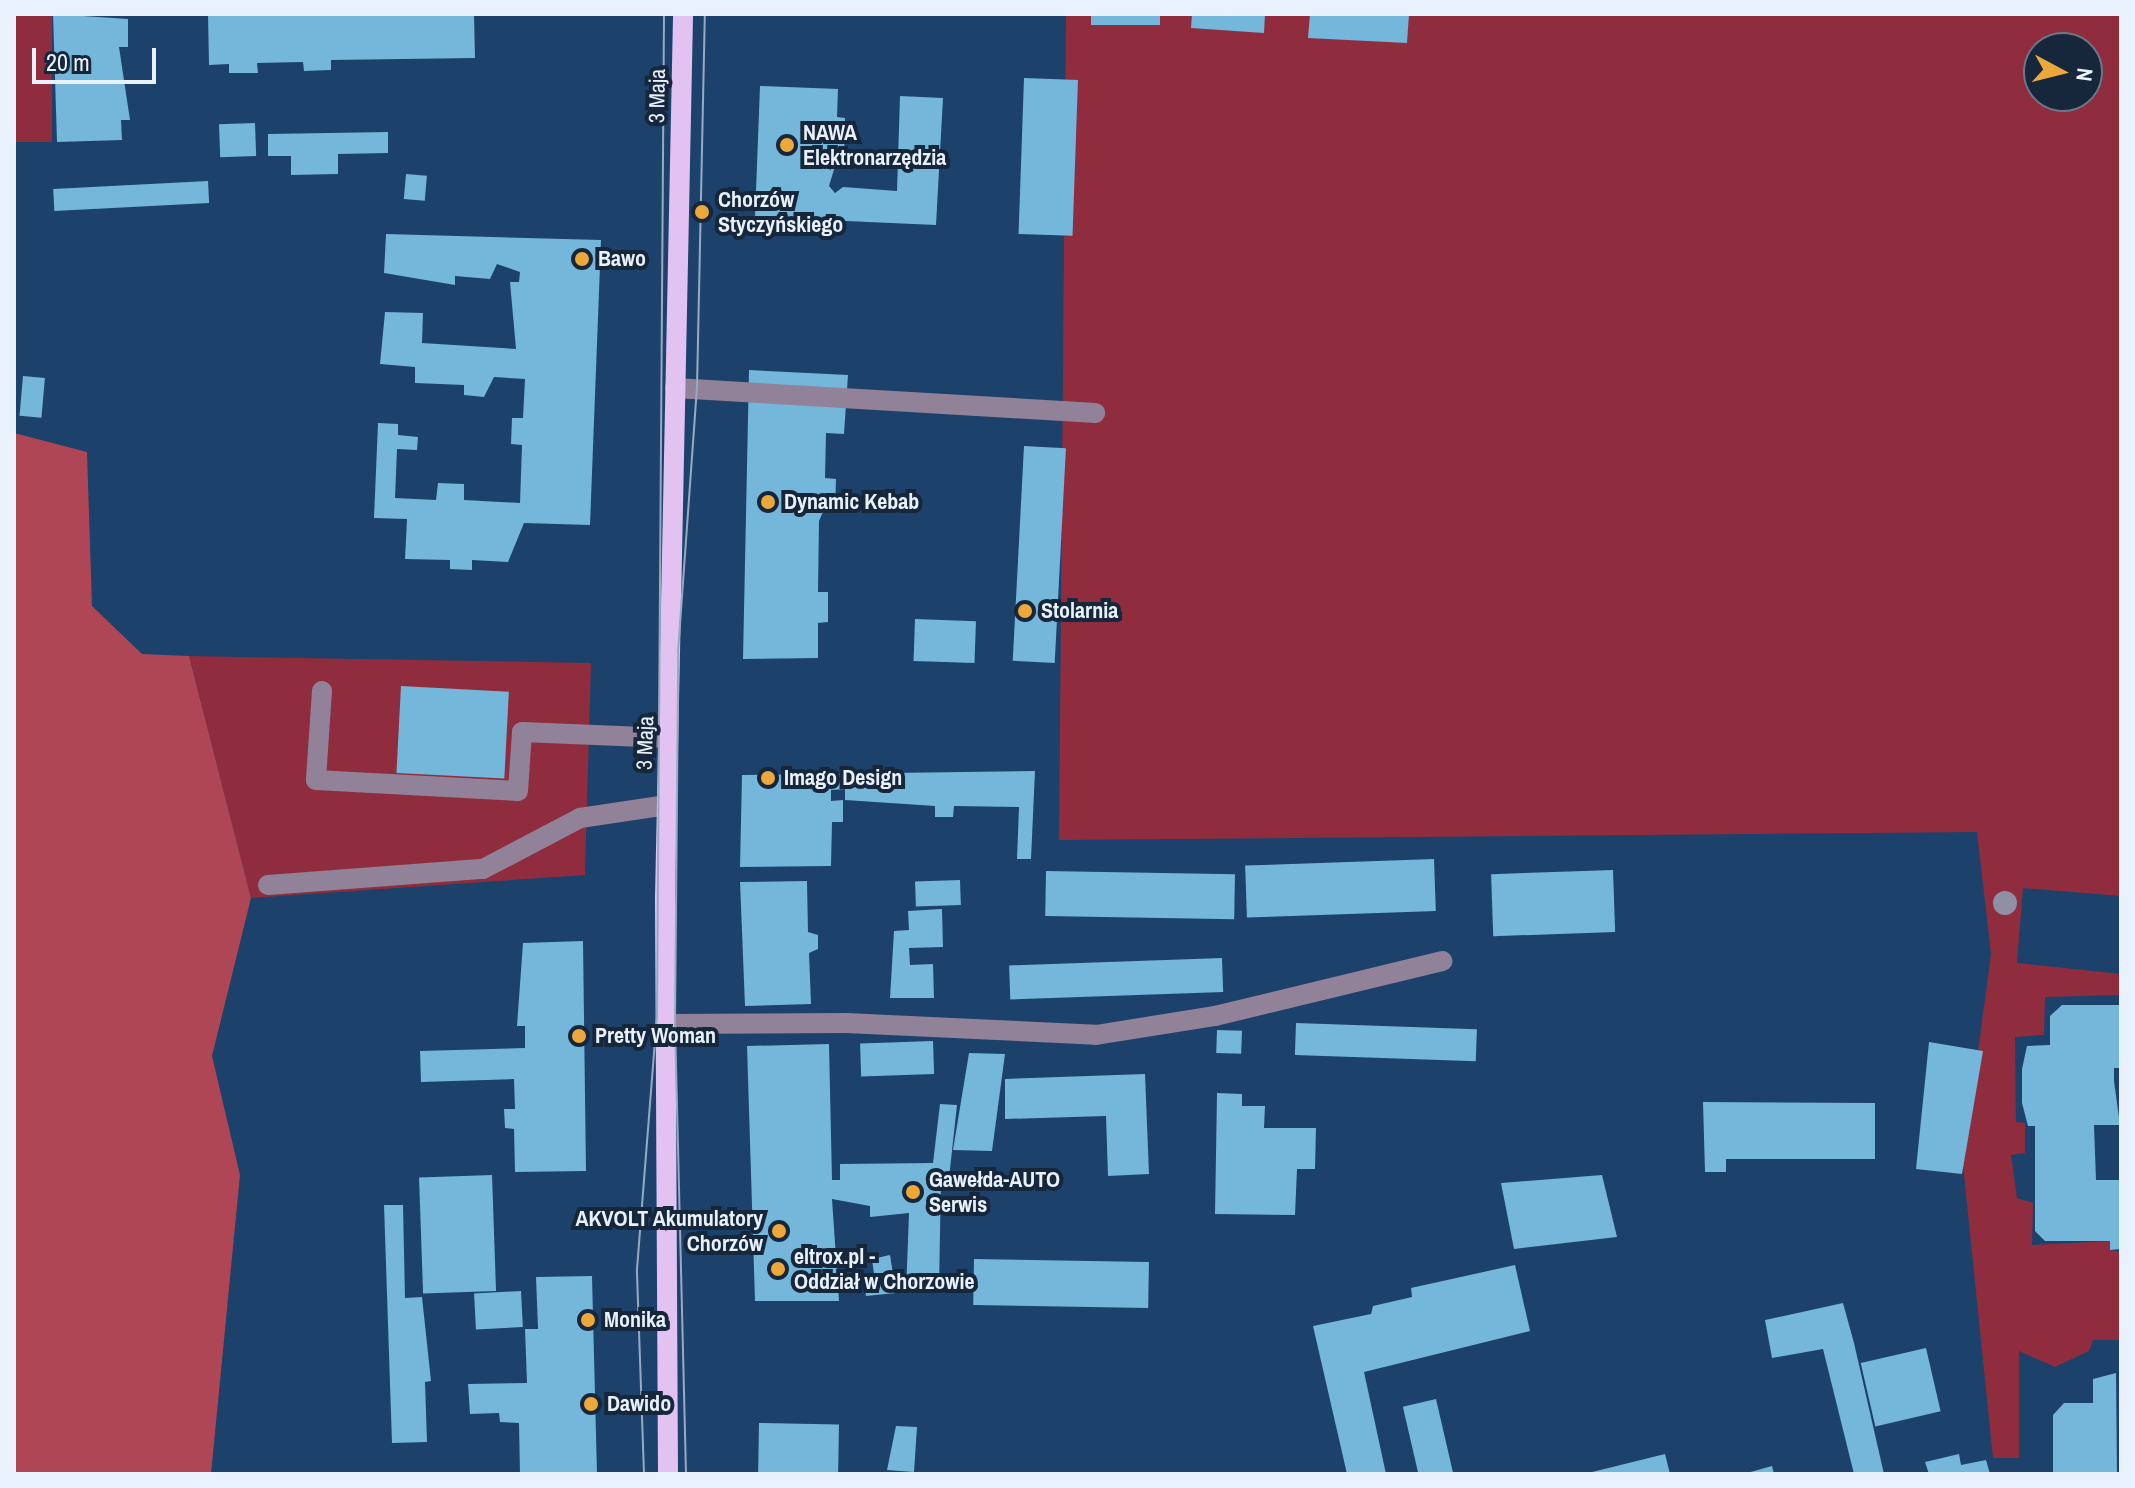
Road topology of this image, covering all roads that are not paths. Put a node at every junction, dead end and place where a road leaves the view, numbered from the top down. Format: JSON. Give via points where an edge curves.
{"nodes":[{"id":1,"x":683,"y":14,"type":"edge"},
{"id":2,"x":675,"y":388,"type":"junction"},
{"id":3,"x":1095,"y":413,"type":"dead end"},
{"id":4,"x":322,"y":691,"type":"dead end"},
{"id":5,"x":668,"y":738,"type":"junction"},
{"id":6,"x":667,"y":805,"type":"junction"},
{"id":7,"x":268,"y":885,"type":"dead end"},
{"id":8,"x":1442,"y":961,"type":"dead end"},
{"id":9,"x":666,"y":1024,"type":"junction"},
{"id":10,"x":668,"y":1474,"type":"edge"}],
"edges":[{"from":1,"to":2,"type":"main road","name":"3 Maja"},
{"from":2,"to":3,"type":"lane"},
{"from":2,"to":5,"type":"main road","name":"3 Maja"},
{"from":4,"to":5,"type":"lane","via":[[316,780],[518,791],[522,732]]},
{"from":5,"to":6,"type":"main road","name":"3 Maja"},
{"from":6,"to":7,"type":"lane","via":[[580,818],[483,869]]},
{"from":6,"to":9,"type":"main road","name":"3 Maja"},
{"from":8,"to":9,"type":"lane","via":[[1215,1016],[1096,1035],[846,1023]]},
{"from":9,"to":10,"type":"main road","name":"3 Maja"}]}
